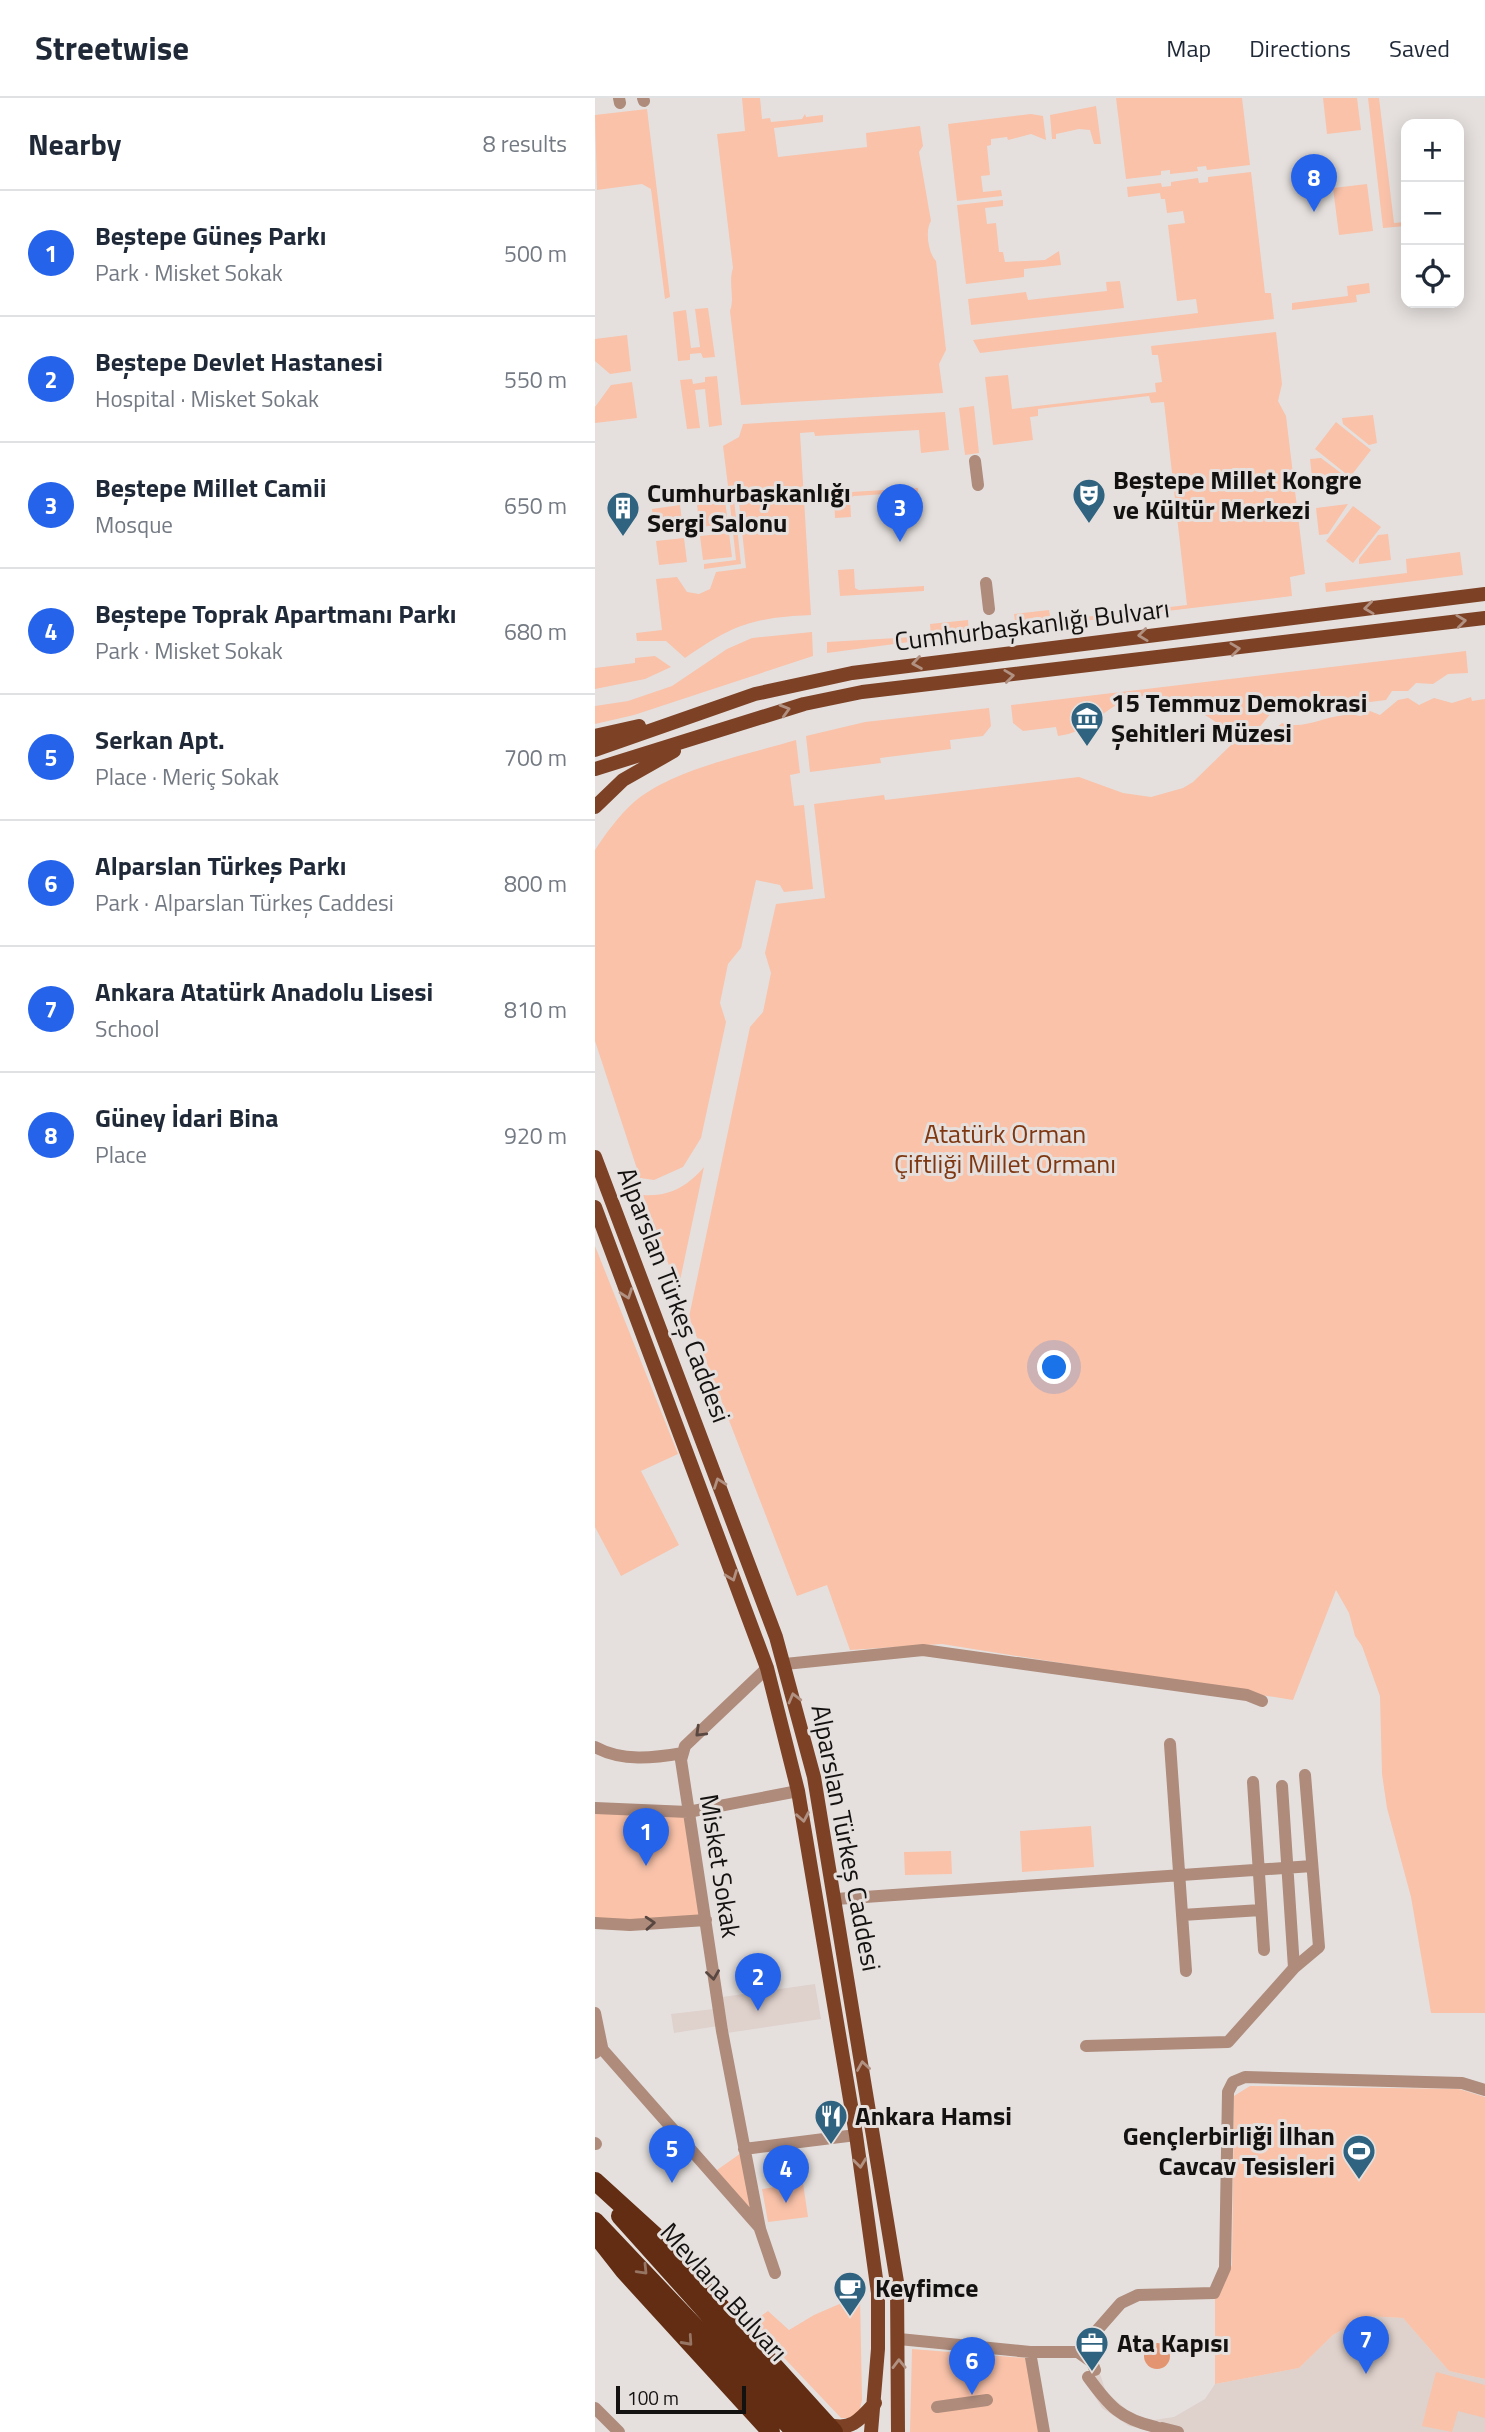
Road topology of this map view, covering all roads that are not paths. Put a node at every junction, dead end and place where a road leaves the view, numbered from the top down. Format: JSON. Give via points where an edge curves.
{"nodes":[{"id":1,"x":975,"y":461,"type":"dead end"},
{"id":2,"x":978,"y":485,"type":"dead end"},
{"id":3,"x":986,"y":583,"type":"dead end"},
{"id":4,"x":1485,"y":594,"type":"edge"},
{"id":5,"x":989,"y":609,"type":"dead end"},
{"id":6,"x":1485,"y":618,"type":"edge"},
{"id":7,"x":755,"y":694,"type":"junction"},
{"id":8,"x":719,"y":729,"type":"junction"},
{"id":9,"x":595,"y":736,"type":"edge"},
{"id":10,"x":595,"y":750,"type":"edge"},
{"id":11,"x":595,"y":769,"type":"edge"},
{"id":12,"x":595,"y":807,"type":"edge"},
{"id":13,"x":595,"y":1158,"type":"edge"},
{"id":14,"x":595,"y":1207,"type":"edge"},
{"id":15,"x":595,"y":1220,"type":"edge"},
{"id":16,"x":610,"y":1249,"type":"junction"},
{"id":17,"x":785,"y":1664,"type":"junction"},
{"id":18,"x":767,"y":1668,"type":"junction"},
{"id":19,"x":1262,"y":1701,"type":"dead end"},
{"id":20,"x":1170,"y":1744,"type":"dead end"},
{"id":21,"x":595,"y":1747,"type":"edge"},
{"id":22,"x":683,"y":1753,"type":"junction"},
{"id":23,"x":1305,"y":1775,"type":"dead end"},
{"id":24,"x":1252,"y":1782,"type":"dead end"},
{"id":25,"x":1282,"y":1786,"type":"dead end"},
{"id":26,"x":798,"y":1791,"type":"junction"},
{"id":27,"x":595,"y":1808,"type":"edge"},
{"id":28,"x":688,"y":1812,"type":"junction"},
{"id":29,"x":1312,"y":1866,"type":"junction"},
{"id":30,"x":1288,"y":1868,"type":"junction"},
{"id":31,"x":1258,"y":1870,"type":"junction"},
{"id":32,"x":1179,"y":1877,"type":"junction"},
{"id":33,"x":836,"y":1899,"type":"junction"},
{"id":34,"x":1261,"y":1910,"type":"junction"},
{"id":35,"x":1182,"y":1915,"type":"junction"},
{"id":36,"x":706,"y":1920,"type":"junction"},
{"id":37,"x":595,"y":1923,"type":"edge"},
{"id":38,"x":1264,"y":1950,"type":"dead end"},
{"id":39,"x":1294,"y":1968,"type":"junction"},
{"id":40,"x":1186,"y":1972,"type":"dead end"},
{"id":41,"x":595,"y":2013,"type":"edge"},
{"id":42,"x":1086,"y":2046,"type":"dead end"},
{"id":43,"x":597,"y":2047,"type":"edge"},
{"id":44,"x":1485,"y":2090,"type":"edge"},
{"id":45,"x":856,"y":2135,"type":"junction"},
{"id":46,"x":744,"y":2149,"type":"junction"},
{"id":47,"x":595,"y":2181,"type":"edge"},
{"id":48,"x":595,"y":2188,"type":"edge"},
{"id":49,"x":595,"y":2221,"type":"edge"},
{"id":50,"x":760,"y":2228,"type":"junction"},
{"id":51,"x":595,"y":2234,"type":"edge"},
{"id":52,"x":775,"y":2273,"type":"dead end"},
{"id":53,"x":899,"y":2339,"type":"junction"},
{"id":54,"x":1030,"y":2352,"type":"junction"},
{"id":55,"x":1078,"y":2352,"type":"junction"},
{"id":56,"x":986,"y":2400,"type":"dead end"},
{"id":57,"x":875,"y":2403,"type":"junction"},
{"id":58,"x":937,"y":2407,"type":"dead end"},
{"id":59,"x":595,"y":2408,"type":"edge"},
{"id":60,"x":825,"y":2429,"type":"edge"},
{"id":61,"x":619,"y":2432,"type":"edge"},
{"id":62,"x":771,"y":2432,"type":"edge"},
{"id":63,"x":795,"y":2432,"type":"edge"},
{"id":64,"x":871,"y":2432,"type":"edge"},
{"id":65,"x":898,"y":2432,"type":"edge"},
{"id":66,"x":1044,"y":2432,"type":"edge"},
{"id":67,"x":1178,"y":2432,"type":"edge"}],
"edges":[{"from":1,"to":2,"type":"street"},
{"from":3,"to":5,"type":"street"},
{"from":4,"to":7,"type":"main road","name":"Cumhurbaşkanlığı Bulvarı","one_way":true,"via":[[930,661]]},
{"from":8,"to":6,"type":"main road","name":"Cumhurbaşkanlığı Bulvarı","one_way":true,"via":[[862,692]]},
{"from":7,"to":9,"type":"main road","via":[[716,700]]},
{"from":7,"to":10,"type":"main road","name":"Cumhurbaşkanlığı Bulvarı"},
{"from":8,"to":11,"type":"main road","name":"Cumhurbaşkanlığı Bulvarı"},
{"from":8,"to":12,"type":"main road","via":[[643,767]]},
{"from":17,"to":13,"type":"main road","name":"Alparslan Türkeş Caddesi","one_way":true},
{"from":14,"to":16,"type":"main road","name":"Alparslan Türkeş Caddesi"},
{"from":15,"to":16,"type":"main road"},
{"from":16,"to":18,"type":"main road","name":"Alparslan Türkeş Caddesi","one_way":true},
{"from":17,"to":19,"type":"street","via":[[923,1650],[1247,1695]]},
{"from":33,"to":17,"type":"main road","name":"Alparslan Türkeş Caddesi","one_way":true,"via":[[814,1777]]},
{"from":18,"to":22,"type":"street","one_way":true},
{"from":18,"to":26,"type":"main road","name":"Alparslan Türkeş Caddesi"},
{"from":20,"to":32,"type":"street"},
{"from":21,"to":22,"type":"street","via":[[644,1758]]},
{"from":22,"to":28,"type":"street","name":"Misket Sokak"},
{"from":23,"to":29,"type":"street"},
{"from":24,"to":31,"type":"street"},
{"from":25,"to":30,"type":"street"},
{"from":26,"to":28,"type":"street"},
{"from":26,"to":45,"type":"main road","name":"Alparslan Türkeş Caddesi","one_way":true},
{"from":27,"to":28,"type":"street"},
{"from":28,"to":36,"type":"street","name":"Misket Sokak"},
{"from":29,"to":30,"type":"street"},
{"from":29,"to":39,"type":"street","via":[[1319,1947]]},
{"from":30,"to":31,"type":"street"},
{"from":30,"to":39,"type":"street"},
{"from":31,"to":32,"type":"street"},
{"from":31,"to":34,"type":"street"},
{"from":32,"to":33,"type":"street"},
{"from":32,"to":35,"type":"street"},
{"from":53,"to":33,"type":"main road","name":"Alparslan Türkeş Caddesi","one_way":true,"via":[[895,2268]]},
{"from":34,"to":35,"type":"street"},
{"from":34,"to":38,"type":"street"},
{"from":35,"to":40,"type":"street"},
{"from":37,"to":36,"type":"street","one_way":true},
{"from":36,"to":46,"type":"street","name":"Misket Sokak","one_way":true},
{"from":39,"to":42,"type":"street","via":[[1228,2042]]},
{"from":41,"to":43,"type":"street"},
{"from":43,"to":50,"type":"street"},
{"from":44,"to":55,"type":"street","via":[[1462,2083],[1245,2077],[1233,2082],[1228,2092],[1226,2268],[1214,2293],[1138,2295],[1121,2303]]},
{"from":45,"to":46,"type":"street"},
{"from":45,"to":57,"type":"main road","name":"Alparslan Türkeş Caddesi","one_way":true,"via":[[878,2293]]},
{"from":46,"to":50,"type":"street","name":"Misket Sokak"},
{"from":47,"to":60,"type":"highway","via":[[661,2242]]},
{"from":48,"to":60,"type":"highway","name":"Mevlana Bulvarı"},
{"from":49,"to":63,"type":"highway","name":"Mevlana Bulvarı","one_way":true},
{"from":50,"to":52,"type":"street","name":"Misket Sokak"},
{"from":51,"to":62,"type":"highway","one_way":true},
{"from":53,"to":54,"type":"street"},
{"from":65,"to":53,"type":"main road","name":"Alparslan Türkeş Caddesi","one_way":true},
{"from":54,"to":55,"type":"street"},
{"from":54,"to":66,"type":"street"},
{"from":55,"to":67,"type":"street","via":[[1110,2407],[1129,2421]]},
{"from":56,"to":58,"type":"street"},
{"from":57,"to":60,"type":"main road","via":[[851,2428]]},
{"from":57,"to":64,"type":"main road","name":"Alparslan Türkeş Caddesi"},
{"from":59,"to":61,"type":"street"}]}
